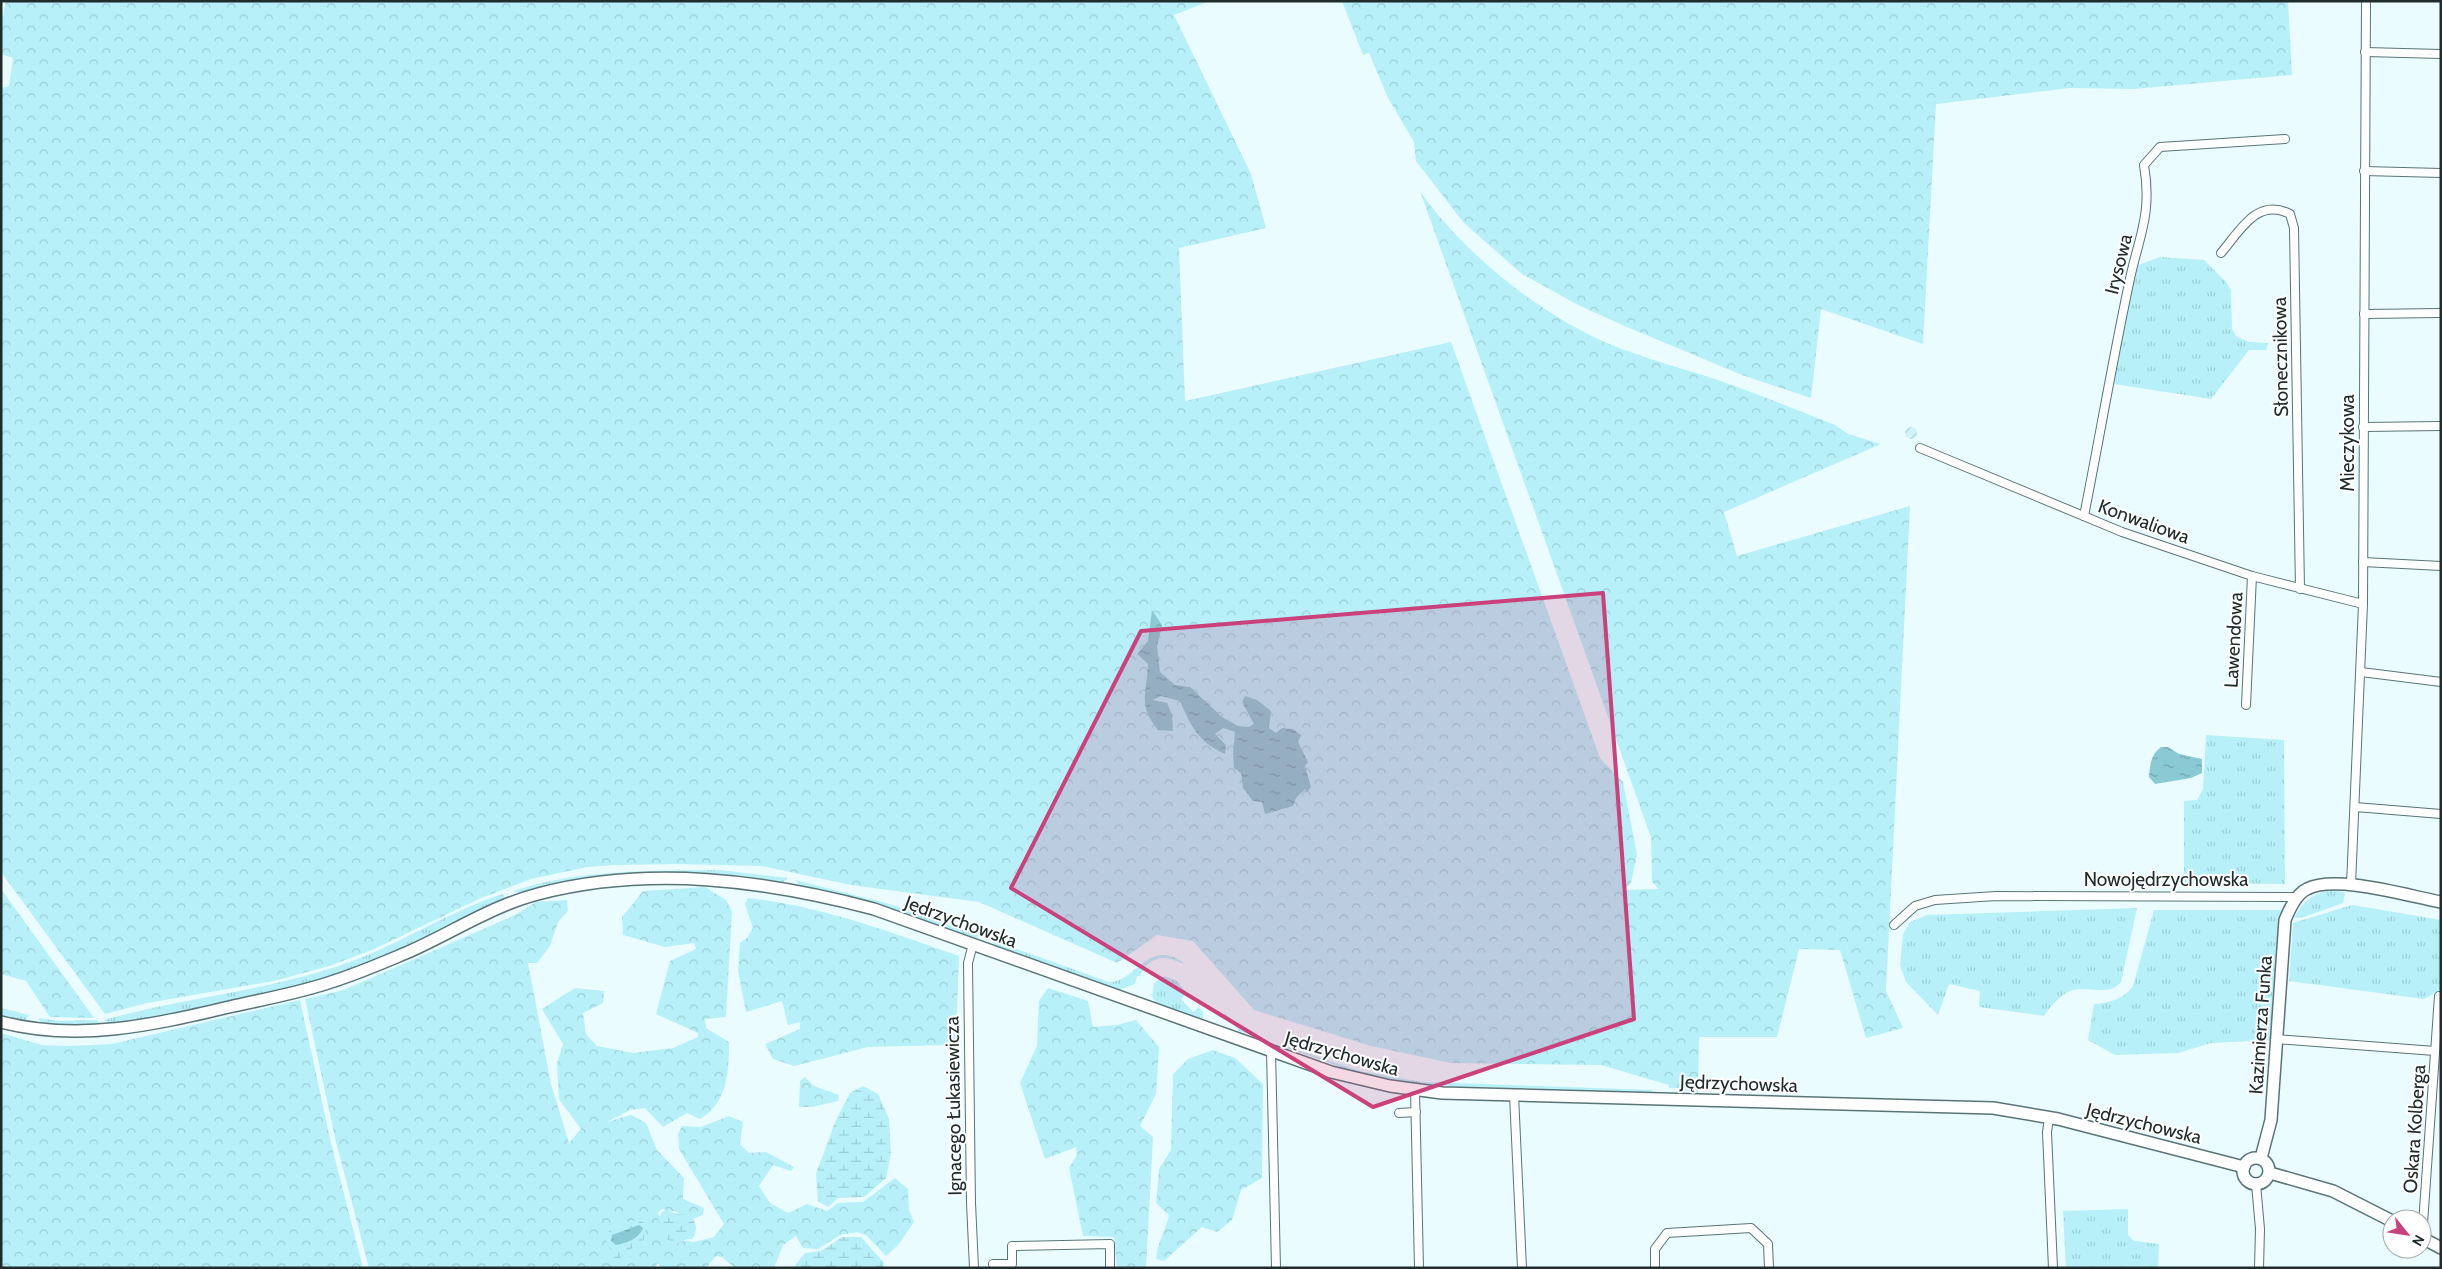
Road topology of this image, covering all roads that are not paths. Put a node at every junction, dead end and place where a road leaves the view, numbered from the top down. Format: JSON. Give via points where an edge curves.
{"nodes":[{"id":1,"x":2366,"y":1,"type":"edge"},
{"id":2,"x":2365,"y":52,"type":"junction"},
{"id":3,"x":2441,"y":54,"type":"edge"},
{"id":4,"x":2285,"y":139,"type":"dead end"},
{"id":5,"x":2364,"y":171,"type":"junction"},
{"id":6,"x":2441,"y":173,"type":"edge"},
{"id":7,"x":2221,"y":253,"type":"dead end"},
{"id":8,"x":2441,"y":313,"type":"edge"},
{"id":9,"x":2364,"y":314,"type":"junction"},
{"id":10,"x":2441,"y":426,"type":"edge"},
{"id":11,"x":2364,"y":427,"type":"junction"},
{"id":12,"x":1920,"y":448,"type":"dead end"},
{"id":13,"x":2084,"y":516,"type":"junction"},
{"id":14,"x":2363,"y":562,"type":"junction"},
{"id":15,"x":2441,"y":566,"type":"edge"},
{"id":16,"x":2252,"y":576,"type":"junction"},
{"id":17,"x":2300,"y":589,"type":"junction"},
{"id":18,"x":2363,"y":604,"type":"junction"},
{"id":19,"x":2362,"y":672,"type":"junction"},
{"id":20,"x":2441,"y":682,"type":"edge"},
{"id":21,"x":2246,"y":705,"type":"dead end"},
{"id":22,"x":2355,"y":807,"type":"junction"},
{"id":23,"x":2441,"y":814,"type":"edge"},
{"id":24,"x":2351,"y":884,"type":"junction"},
{"id":25,"x":2298,"y":897,"type":"junction"},
{"id":26,"x":2441,"y":902,"type":"edge"},
{"id":27,"x":1894,"y":925,"type":"dead end"},
{"id":28,"x":973,"y":944,"type":"junction"},
{"id":29,"x":2439,"y":996,"type":"dead end"},
{"id":30,"x":1,"y":1022,"type":"edge"},
{"id":31,"x":2276,"y":1039,"type":"junction"},
{"id":32,"x":1271,"y":1051,"type":"junction"},
{"id":33,"x":2435,"y":1051,"type":"junction"},
{"id":34,"x":1415,"y":1090,"type":"junction"},
{"id":35,"x":1514,"y":1095,"type":"junction"},
{"id":36,"x":1399,"y":1112,"type":"dead end"},
{"id":37,"x":1416,"y":1112,"type":"junction"},
{"id":38,"x":2049,"y":1118,"type":"junction"},
{"id":39,"x":2261,"y":1158,"type":"junction"},
{"id":40,"x":2244,"y":1167,"type":"junction"},
{"id":41,"x":2270,"y":1173,"type":"junction"},
{"id":42,"x":2256,"y":1184,"type":"junction"},
{"id":43,"x":2424,"y":1209,"type":"edge"},
{"id":44,"x":2382,"y":1217,"type":"edge"},
{"id":45,"x":974,"y":1268,"type":"edge"},
{"id":46,"x":994,"y":1268,"type":"edge"},
{"id":47,"x":1110,"y":1268,"type":"edge"},
{"id":48,"x":1276,"y":1268,"type":"edge"},
{"id":49,"x":1419,"y":1268,"type":"edge"},
{"id":50,"x":1522,"y":1268,"type":"edge"},
{"id":51,"x":1655,"y":1268,"type":"edge"},
{"id":52,"x":1769,"y":1268,"type":"edge"},
{"id":53,"x":2053,"y":1268,"type":"edge"},
{"id":54,"x":2258,"y":1268,"type":"edge"}],
"edges":[{"from":1,"to":2,"type":"street","name":"Mieczykowa"},
{"from":2,"to":3,"type":"street"},
{"from":2,"to":5,"type":"street","name":"Mieczykowa"},
{"from":4,"to":13,"type":"street","name":"Irysowa","via":[[2160,147],[2144,165],[2148,210],[2128,285]]},
{"from":5,"to":6,"type":"street"},
{"from":5,"to":9,"type":"street","name":"Mieczykowa"},
{"from":7,"to":17,"type":"street","name":"Słonecznikowa","via":[[2257,212],[2279,208],[2290,214],[2294,228]]},
{"from":8,"to":9,"type":"street"},
{"from":9,"to":11,"type":"street","name":"Mieczykowa"},
{"from":10,"to":11,"type":"street"},
{"from":11,"to":14,"type":"street","name":"Mieczykowa"},
{"from":12,"to":13,"type":"street","name":"Konwaliowa"},
{"from":13,"to":16,"type":"street","name":"Konwaliowa"},
{"from":14,"to":15,"type":"street"},
{"from":14,"to":18,"type":"street","name":"Mieczykowa"},
{"from":16,"to":17,"type":"street","name":"Konwaliowa"},
{"from":16,"to":21,"type":"street","name":"Lawendowa"},
{"from":17,"to":18,"type":"street","name":"Konwaliowa"},
{"from":18,"to":19,"type":"street","name":"Mieczykowa"},
{"from":19,"to":20,"type":"street"},
{"from":19,"to":22,"type":"street","name":"Mieczykowa"},
{"from":22,"to":23,"type":"street"},
{"from":22,"to":24,"type":"street","name":"Mieczykowa"},
{"from":24,"to":25,"type":"main road","via":[[2322,884],[2305,889]]},
{"from":24,"to":26,"type":"main road"},
{"from":25,"to":27,"type":"street","name":"Nowojędrzychowska","via":[[1996,896],[1935,900],[1915,906]]},
{"from":25,"to":31,"type":"main road","name":"Kazimierza Funka","via":[[2285,920]]},
{"from":28,"to":30,"type":"main road","name":"Jędrzychowska","via":[[851,902],[790,888],[740,882],[613,881],[513,902],[408,952],[334,982],[301,991],[164,1022],[106,1031],[58,1031]]},
{"from":28,"to":32,"type":"main road","name":"Jędrzychowska"},
{"from":28,"to":45,"type":"street","name":"Ignacego Łukasiewicza","via":[[968,972]]},
{"from":29,"to":33,"type":"street","name":"Oskara Kolberga"},
{"from":31,"to":33,"type":"street","name":"Oskara Kolberga"},
{"from":31,"to":39,"type":"main road","name":"Kazimierza Funka","via":[[2271,1120]]},
{"from":32,"to":34,"type":"main road","name":"Jędrzychowska","via":[[1355,1079]]},
{"from":32,"to":48,"type":"street"},
{"from":33,"to":43,"type":"street","name":"Oskara Kolberga"},
{"from":34,"to":35,"type":"main road","name":"Jędrzychowska"},
{"from":34,"to":37,"type":"street"},
{"from":35,"to":38,"type":"main road","name":"Jędrzychowska","via":[[1970,1106]]},
{"from":35,"to":50,"type":"street"},
{"from":36,"to":37,"type":"street"},
{"from":37,"to":49,"type":"street"},
{"from":38,"to":40,"type":"main road","name":"Jędrzychowska"},
{"from":38,"to":53,"type":"street"},
{"from":39,"to":40,"type":"main road","via":[[2252,1158]]},
{"from":39,"to":41,"type":"main road","via":[[2267,1162]]},
{"from":40,"to":42,"type":"main road","via":[[2245,1177]]},
{"from":41,"to":42,"type":"main road","via":[[2263,1182]]},
{"from":41,"to":44,"type":"main road","via":[[2333,1191]]},
{"from":42,"to":54,"type":"street","via":[[2260,1229]]},
{"from":46,"to":47,"type":"street","via":[[993,1264],[1012,1264],[1012,1246],[1110,1244]]},
{"from":51,"to":52,"type":"street","via":[[1655,1249],[1667,1233],[1751,1228],[1768,1244]]}]}
